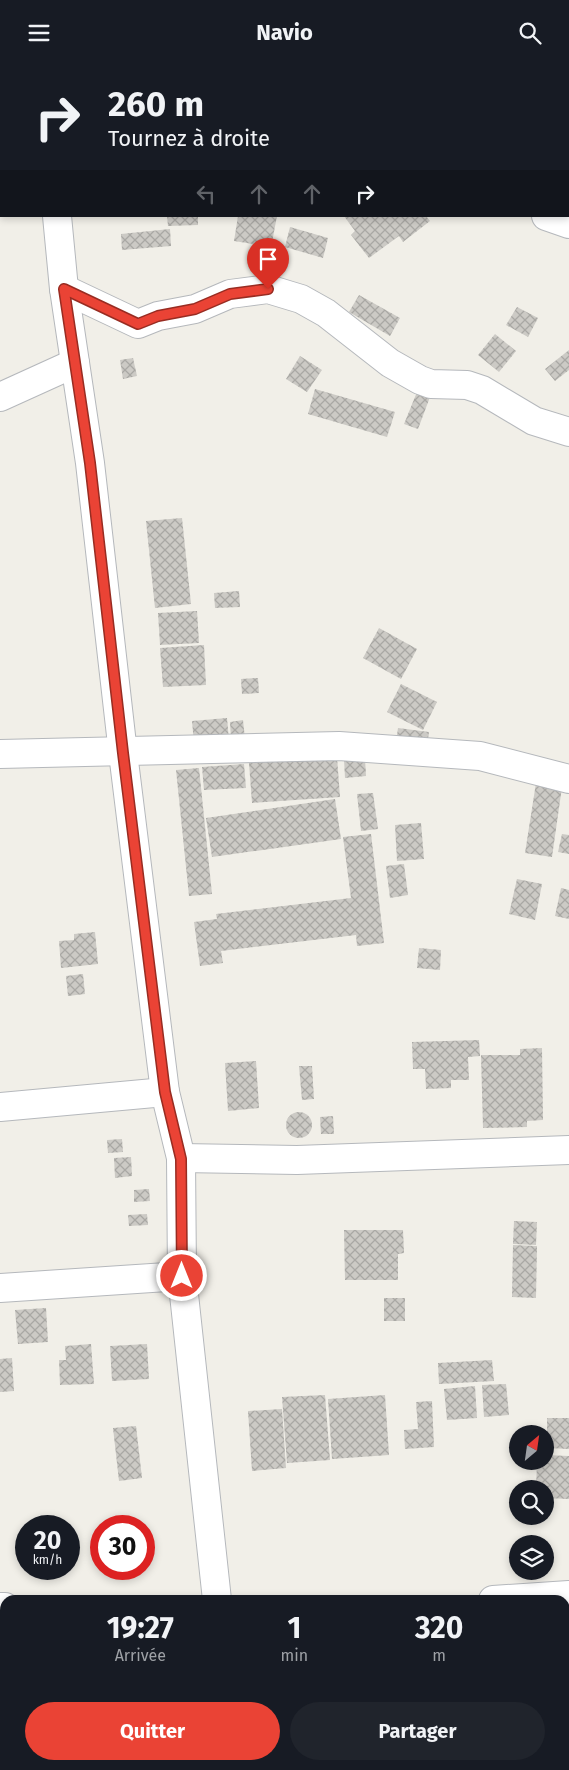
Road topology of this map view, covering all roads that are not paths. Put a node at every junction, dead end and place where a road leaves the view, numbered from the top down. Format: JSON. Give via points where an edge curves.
{"nodes":[{"id":1,"x":57,"y":217,"type":"edge"},
{"id":2,"x":549,"y":217,"type":"edge"},
{"id":3,"x":569,"y":224,"type":"edge"},
{"id":4,"x":64,"y":289,"type":"junction"},
{"id":5,"x":75,"y":363,"type":"junction"},
{"id":6,"x":0,"y":397,"type":"edge"},
{"id":7,"x":569,"y":432,"type":"edge"},
{"id":8,"x":123,"y":753,"type":"junction"},
{"id":9,"x":0,"y":755,"type":"edge"},
{"id":10,"x":569,"y":779,"type":"edge"},
{"id":11,"x":165,"y":1092,"type":"junction"},
{"id":12,"x":0,"y":1107,"type":"edge"},
{"id":13,"x":569,"y":1150,"type":"edge"},
{"id":14,"x":181,"y":1159,"type":"junction"},
{"id":15,"x":182,"y":1276,"type":"junction"},
{"id":16,"x":0,"y":1288,"type":"edge"},
{"id":17,"x":216,"y":1595,"type":"edge"}],
"edges":[{"from":1,"to":4,"type":"street"},
{"from":2,"to":3,"type":"street"},
{"from":4,"to":5,"type":"street"},
{"from":4,"to":7,"type":"street","via":[[138,324],[158,316],[195,309],[230,294],[268,289],[301,299],[326,313],[390,363],[420,380],[430,384],[467,385],[482,390],[534,421]]},
{"from":5,"to":6,"type":"street"},
{"from":5,"to":8,"type":"street","via":[[90,463]]},
{"from":8,"to":9,"type":"street"},
{"from":8,"to":10,"type":"street","via":[[340,746],[480,756]]},
{"from":8,"to":11,"type":"street"},
{"from":11,"to":12,"type":"street"},
{"from":11,"to":14,"type":"street"},
{"from":13,"to":14,"type":"street","via":[[297,1160]]},
{"from":14,"to":15,"type":"street"},
{"from":15,"to":16,"type":"street"},
{"from":15,"to":17,"type":"street"}]}
